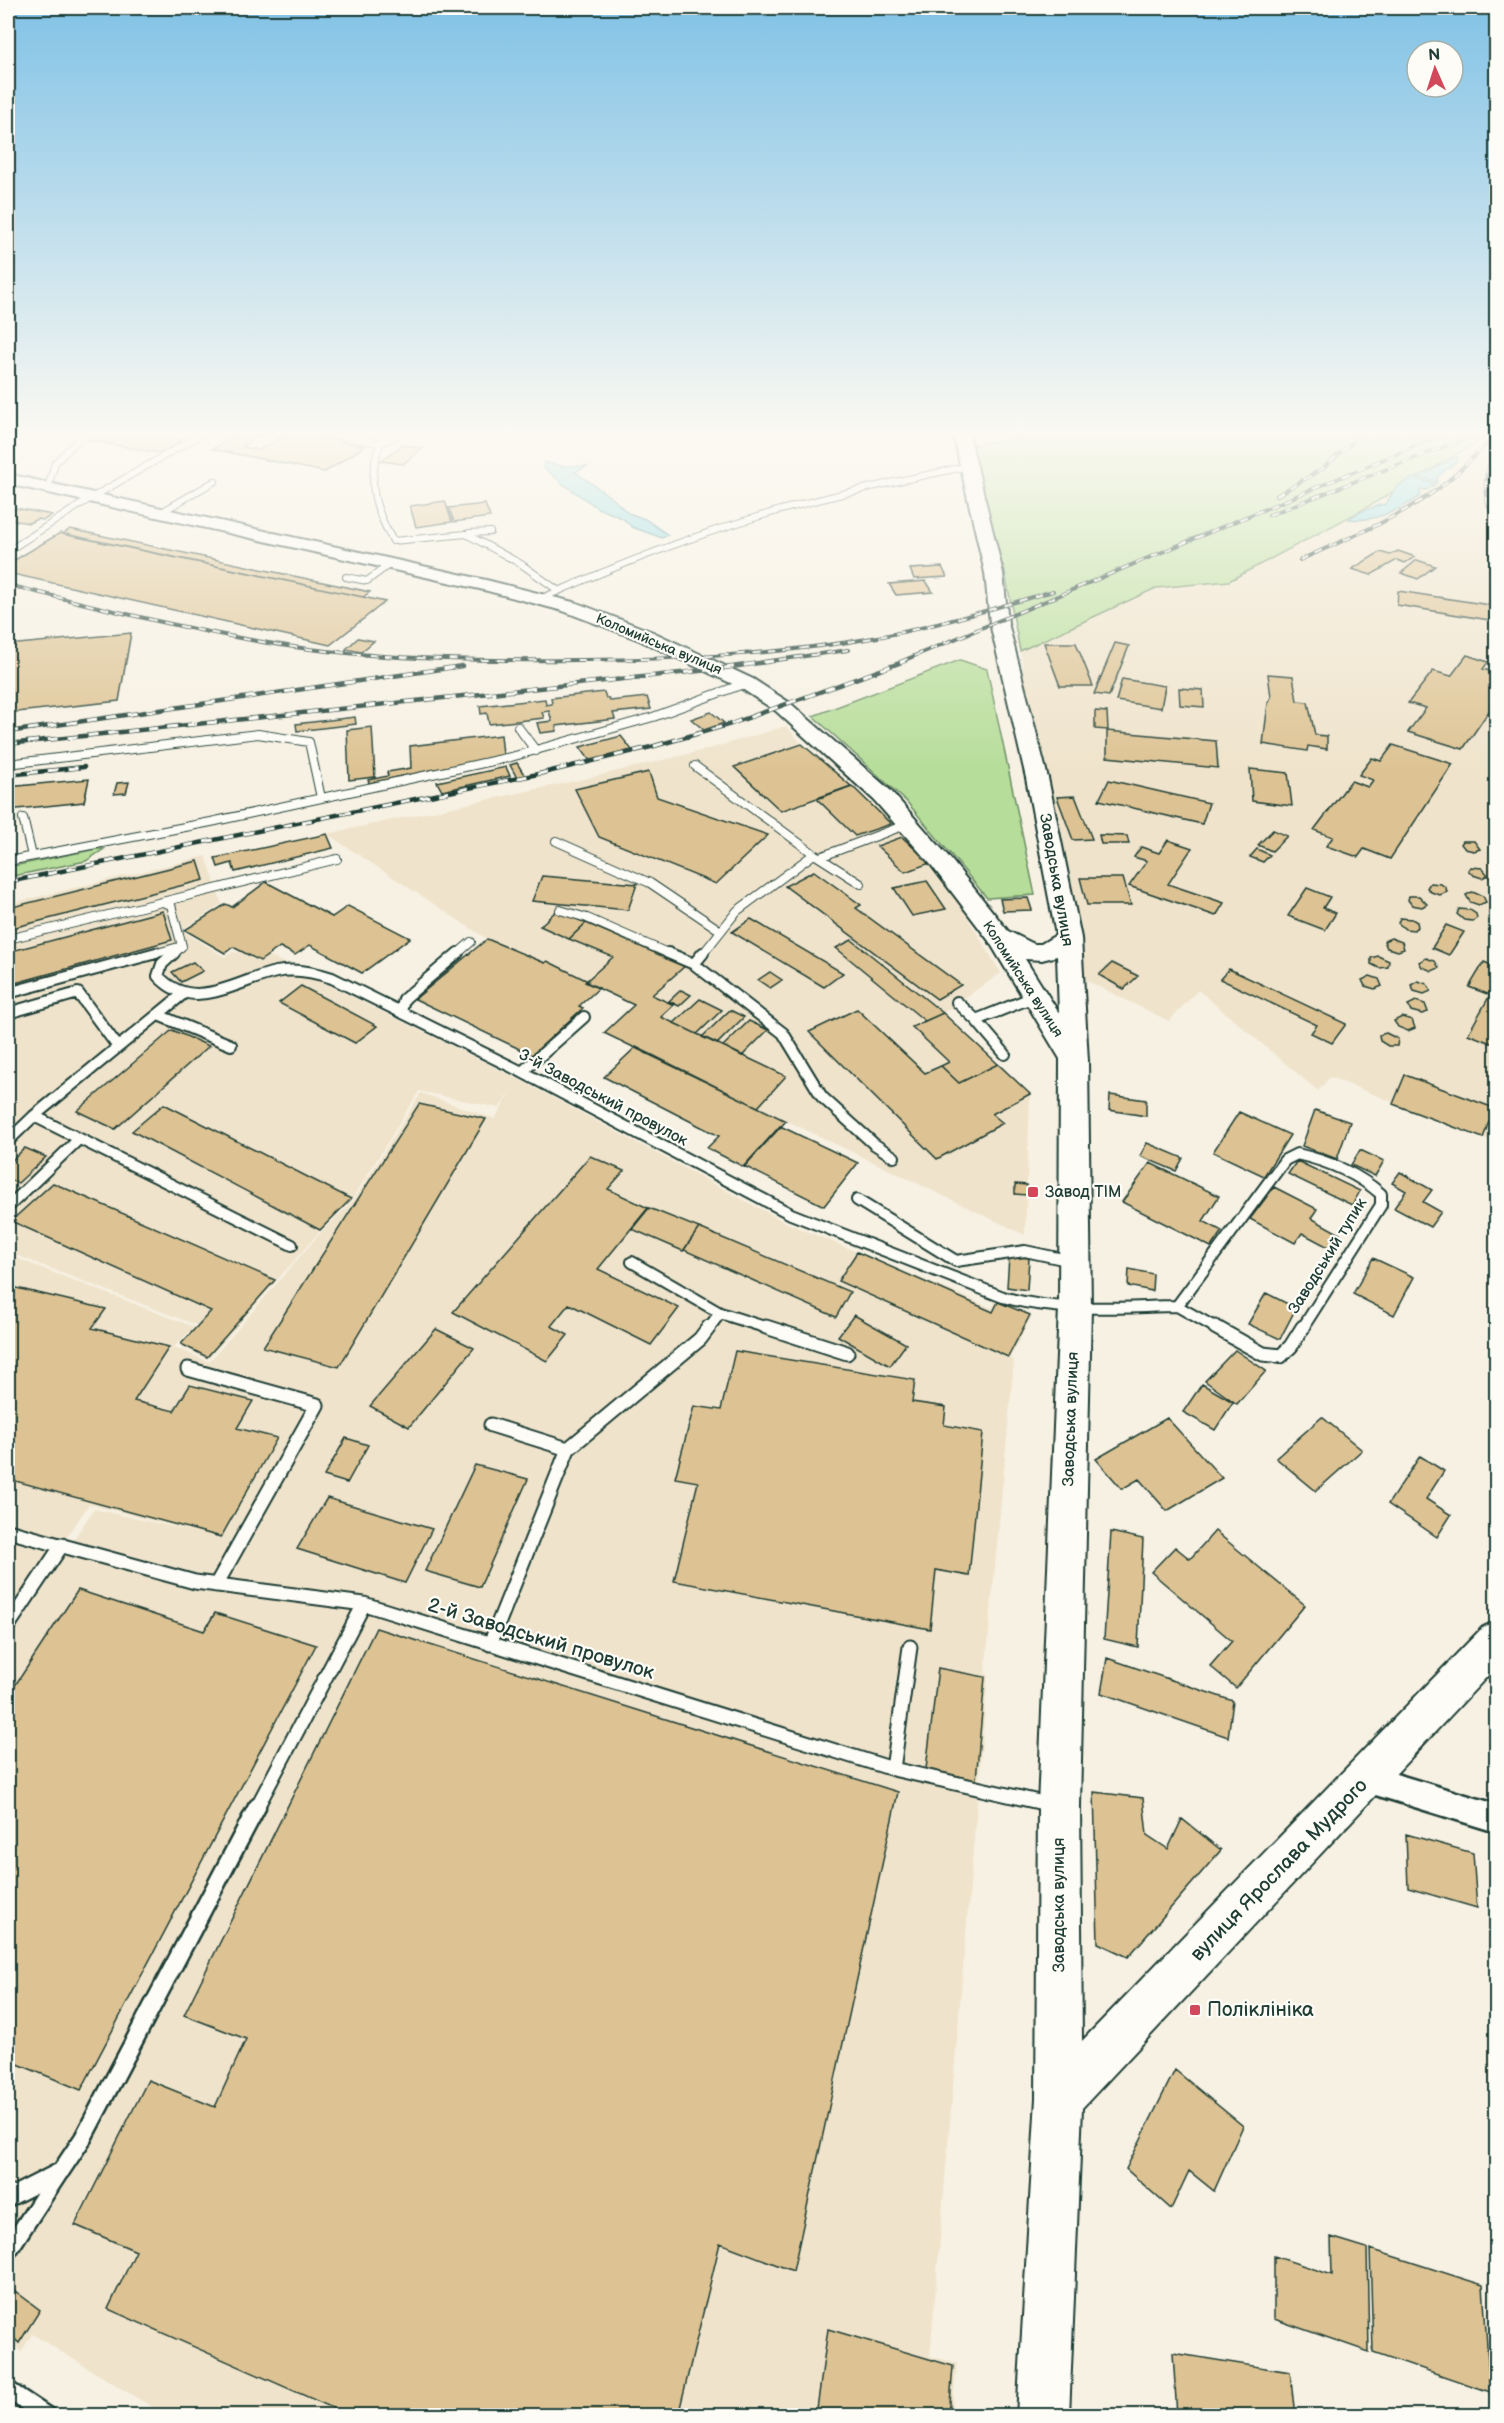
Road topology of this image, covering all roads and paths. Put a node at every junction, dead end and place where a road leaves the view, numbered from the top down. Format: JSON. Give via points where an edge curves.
{"nodes":[{"id":1,"x":314,"y":547,"type":"edge"},
{"id":2,"x":490,"y":547,"type":"edge"},
{"id":3,"x":664,"y":547,"type":"edge"},
{"id":4,"x":988,"y":547,"type":"edge"},
{"id":5,"x":390,"y":564,"type":"junction"},
{"id":6,"x":346,"y":577,"type":"dead end"},
{"id":7,"x":559,"y":591,"type":"junction"},
{"id":8,"x":540,"y":599,"type":"junction"},
{"id":9,"x":746,"y":683,"type":"junction"},
{"id":10,"x":519,"y":727,"type":"dead end"},
{"id":11,"x":536,"y":751,"type":"junction"},
{"id":12,"x":8,"y":764,"type":"edge"},
{"id":13,"x":695,"y":766,"type":"dead end"},
{"id":14,"x":321,"y":798,"type":"junction"},
{"id":15,"x":23,"y":818,"type":"dead end"},
{"id":16,"x":908,"y":824,"type":"junction"},
{"id":17,"x":556,"y":841,"type":"dead end"},
{"id":18,"x":817,"y":855,"type":"junction"},
{"id":19,"x":32,"y":856,"type":"junction"},
{"id":20,"x":337,"y":859,"type":"dead end"},
{"id":21,"x":8,"y":861,"type":"edge"},
{"id":22,"x":861,"y":884,"type":"dead end"},
{"id":23,"x":162,"y":902,"type":"junction"},
{"id":24,"x":560,"y":910,"type":"dead end"},
{"id":25,"x":721,"y":931,"type":"junction"},
{"id":26,"x":999,"y":937,"type":"junction"},
{"id":27,"x":8,"y":939,"type":"edge"},
{"id":28,"x":1069,"y":939,"type":"junction"},
{"id":29,"x":471,"y":942,"type":"dead end"},
{"id":30,"x":182,"y":946,"type":"junction"},
{"id":31,"x":694,"y":964,"type":"junction"},
{"id":32,"x":8,"y":993,"type":"edge"},
{"id":33,"x":183,"y":994,"type":"junction"},
{"id":34,"x":1036,"y":996,"type":"junction"},
{"id":35,"x":957,"y":1002,"type":"dead end"},
{"id":36,"x":401,"y":1012,"type":"junction"},
{"id":37,"x":8,"y":1013,"type":"edge"},
{"id":38,"x":158,"y":1015,"type":"junction"},
{"id":39,"x":584,"y":1017,"type":"dead end"},
{"id":40,"x":976,"y":1020,"type":"junction"},
{"id":41,"x":231,"y":1045,"type":"dead end"},
{"id":42,"x":118,"y":1047,"type":"junction"},
{"id":43,"x":1005,"y":1054,"type":"dead end"},
{"id":44,"x":1074,"y":1061,"type":"junction"},
{"id":45,"x":522,"y":1072,"type":"junction"},
{"id":46,"x":34,"y":1116,"type":"junction"},
{"id":47,"x":79,"y":1139,"type":"junction"},
{"id":48,"x":8,"y":1141,"type":"edge"},
{"id":49,"x":894,"y":1157,"type":"dead end"},
{"id":50,"x":857,"y":1200,"type":"dead end"},
{"id":51,"x":8,"y":1207,"type":"edge"},
{"id":52,"x":292,"y":1245,"type":"dead end"},
{"id":53,"x":1075,"y":1261,"type":"junction"},
{"id":54,"x":632,"y":1262,"type":"dead end"},
{"id":55,"x":1177,"y":1306,"type":"junction"},
{"id":56,"x":1076,"y":1308,"type":"junction"},
{"id":57,"x":720,"y":1313,"type":"junction"},
{"id":58,"x":847,"y":1353,"type":"dead end"},
{"id":59,"x":188,"y":1369,"type":"dead end"},
{"id":60,"x":491,"y":1425,"type":"dead end"},
{"id":61,"x":568,"y":1449,"type":"junction"},
{"id":62,"x":8,"y":1532,"type":"edge"},
{"id":63,"x":62,"y":1545,"type":"junction"},
{"id":64,"x":216,"y":1585,"type":"junction"},
{"id":65,"x":364,"y":1604,"type":"junction"},
{"id":66,"x":8,"y":1626,"type":"edge"},
{"id":67,"x":1497,"y":1640,"type":"edge"},
{"id":68,"x":490,"y":1644,"type":"junction"},
{"id":69,"x":910,"y":1647,"type":"dead end"},
{"id":70,"x":893,"y":1769,"type":"junction"},
{"id":71,"x":1366,"y":1779,"type":"junction"},
{"id":72,"x":1059,"y":1806,"type":"junction"},
{"id":73,"x":1497,"y":1818,"type":"edge"},
{"id":74,"x":1059,"y":2098,"type":"junction"},
{"id":75,"x":61,"y":2170,"type":"junction"},
{"id":76,"x":8,"y":2198,"type":"edge"},
{"id":77,"x":8,"y":2251,"type":"edge"},
{"id":78,"x":8,"y":2390,"type":"edge"},
{"id":79,"x":47,"y":2415,"type":"edge"},
{"id":80,"x":1043,"y":2415,"type":"edge"}],
"edges":[{"from":1,"to":5,"type":"main road","name":"Коломийська вулиця"},
{"from":2,"to":7,"type":"lane"},
{"from":3,"to":7,"type":"lane"},
{"from":4,"to":28,"type":"main road","name":"Заводська вулиця","via":[[999,623],[1037,778]]},
{"from":5,"to":6,"type":"lane","via":[[367,581]]},
{"from":5,"to":8,"type":"main road","name":"Коломийська вулиця"},
{"from":7,"to":8,"type":"lane"},
{"from":8,"to":9,"type":"main road","name":"Коломийська вулиця","via":[[646,636]]},
{"from":9,"to":11,"type":"lane","via":[[653,717]]},
{"from":9,"to":16,"type":"main road","name":"Коломийська вулиця","via":[[783,707],[882,795]]},
{"from":10,"to":11,"type":"lane"},
{"from":11,"to":14,"type":"lane"},
{"from":12,"to":14,"type":"lane","via":[[258,734],[309,742]]},
{"from":13,"to":18,"type":"lane"},
{"from":14,"to":19,"type":"lane"},
{"from":15,"to":19,"type":"lane"},
{"from":16,"to":18,"type":"lane"},
{"from":16,"to":26,"type":"main road","name":"Коломийська вулиця"},
{"from":17,"to":25,"type":"lane","via":[[650,883]]},
{"from":18,"to":22,"type":"lane"},
{"from":18,"to":25,"type":"lane","via":[[737,910]]},
{"from":19,"to":21,"type":"lane"},
{"from":20,"to":23,"type":"lane"},
{"from":23,"to":27,"type":"lane"},
{"from":23,"to":30,"type":"lane","via":[[171,905]]},
{"from":24,"to":31,"type":"lane"},
{"from":25,"to":31,"type":"lane"},
{"from":26,"to":28,"type":"main road","via":[[1033,953],[1052,951]]},
{"from":26,"to":34,"type":"main road","name":"Коломийська вулиця"},
{"from":28,"to":44,"type":"main road","name":"Заводська вулиця"},
{"from":29,"to":36,"type":"lane","via":[[404,999]]},
{"from":30,"to":32,"type":"lane"},
{"from":30,"to":33,"type":"lane","via":[[162,964],[158,976],[164,985]]},
{"from":31,"to":49,"type":"lane","via":[[783,1033],[822,1097]]},
{"from":33,"to":36,"type":"lane","name":"3-й Заводський провулок","via":[[218,992],[278,972],[310,971]]},
{"from":33,"to":38,"type":"lane"},
{"from":34,"to":40,"type":"lane"},
{"from":34,"to":44,"type":"main road","name":"Коломийська вулиця"},
{"from":35,"to":40,"type":"lane"},
{"from":36,"to":45,"type":"lane","name":"3-й Заводський провулок"},
{"from":37,"to":42,"type":"lane","via":[[78,993]]},
{"from":38,"to":41,"type":"lane"},
{"from":38,"to":42,"type":"lane"},
{"from":39,"to":45,"type":"lane"},
{"from":40,"to":43,"type":"lane"},
{"from":42,"to":46,"type":"lane"},
{"from":44,"to":53,"type":"main road","name":"Заводська вулиця"},
{"from":45,"to":56,"type":"lane","name":"3-й Заводський провулок","via":[[791,1214],[1020,1302]]},
{"from":46,"to":47,"type":"lane"},
{"from":46,"to":48,"type":"lane"},
{"from":47,"to":51,"type":"lane"},
{"from":47,"to":52,"type":"lane"},
{"from":50,"to":53,"type":"lane","via":[[956,1261],[1025,1251]]},
{"from":53,"to":56,"type":"main road","name":"Заводська вулиця"},
{"from":54,"to":57,"type":"lane"},
{"from":55,"to":55,"type":"lane","name":"Заводський тупик","via":[[1286,1160],[1297,1154],[1314,1157],[1371,1184],[1381,1194],[1381,1205],[1281,1356],[1263,1354]]},
{"from":55,"to":56,"type":"lane"},
{"from":56,"to":72,"type":"main road","name":"Заводська вулиця"},
{"from":57,"to":58,"type":"lane"},
{"from":57,"to":61,"type":"lane","via":[[700,1339]]},
{"from":59,"to":64,"type":"lane","via":[[317,1405]]},
{"from":60,"to":61,"type":"lane"},
{"from":61,"to":68,"type":"lane"},
{"from":62,"to":63,"type":"lane","name":"2-й Заводський провулок"},
{"from":63,"to":64,"type":"lane","name":"2-й Заводський провулок"},
{"from":63,"to":66,"type":"lane"},
{"from":64,"to":65,"type":"lane","name":"2-й Заводський провулок"},
{"from":65,"to":68,"type":"lane","name":"2-й Заводський провулок"},
{"from":65,"to":75,"type":"lane","via":[[83,2138]]},
{"from":67,"to":71,"type":"main road","name":"вулиця Ярослава Мудрого"},
{"from":68,"to":70,"type":"lane","name":"2-й Заводський провулок"},
{"from":69,"to":70,"type":"lane"},
{"from":70,"to":72,"type":"lane","name":"2-й Заводський провулок"},
{"from":71,"to":73,"type":"street"},
{"from":71,"to":74,"type":"main road","name":"вулиця Ярослава Мудрого"},
{"from":72,"to":74,"type":"main road","name":"Заводська вулиця"},
{"from":74,"to":80,"type":"main road","name":"Заводська вулиця"},
{"from":75,"to":76,"type":"lane"},
{"from":75,"to":77,"type":"lane"},
{"from":78,"to":79,"type":"lane"}]}
